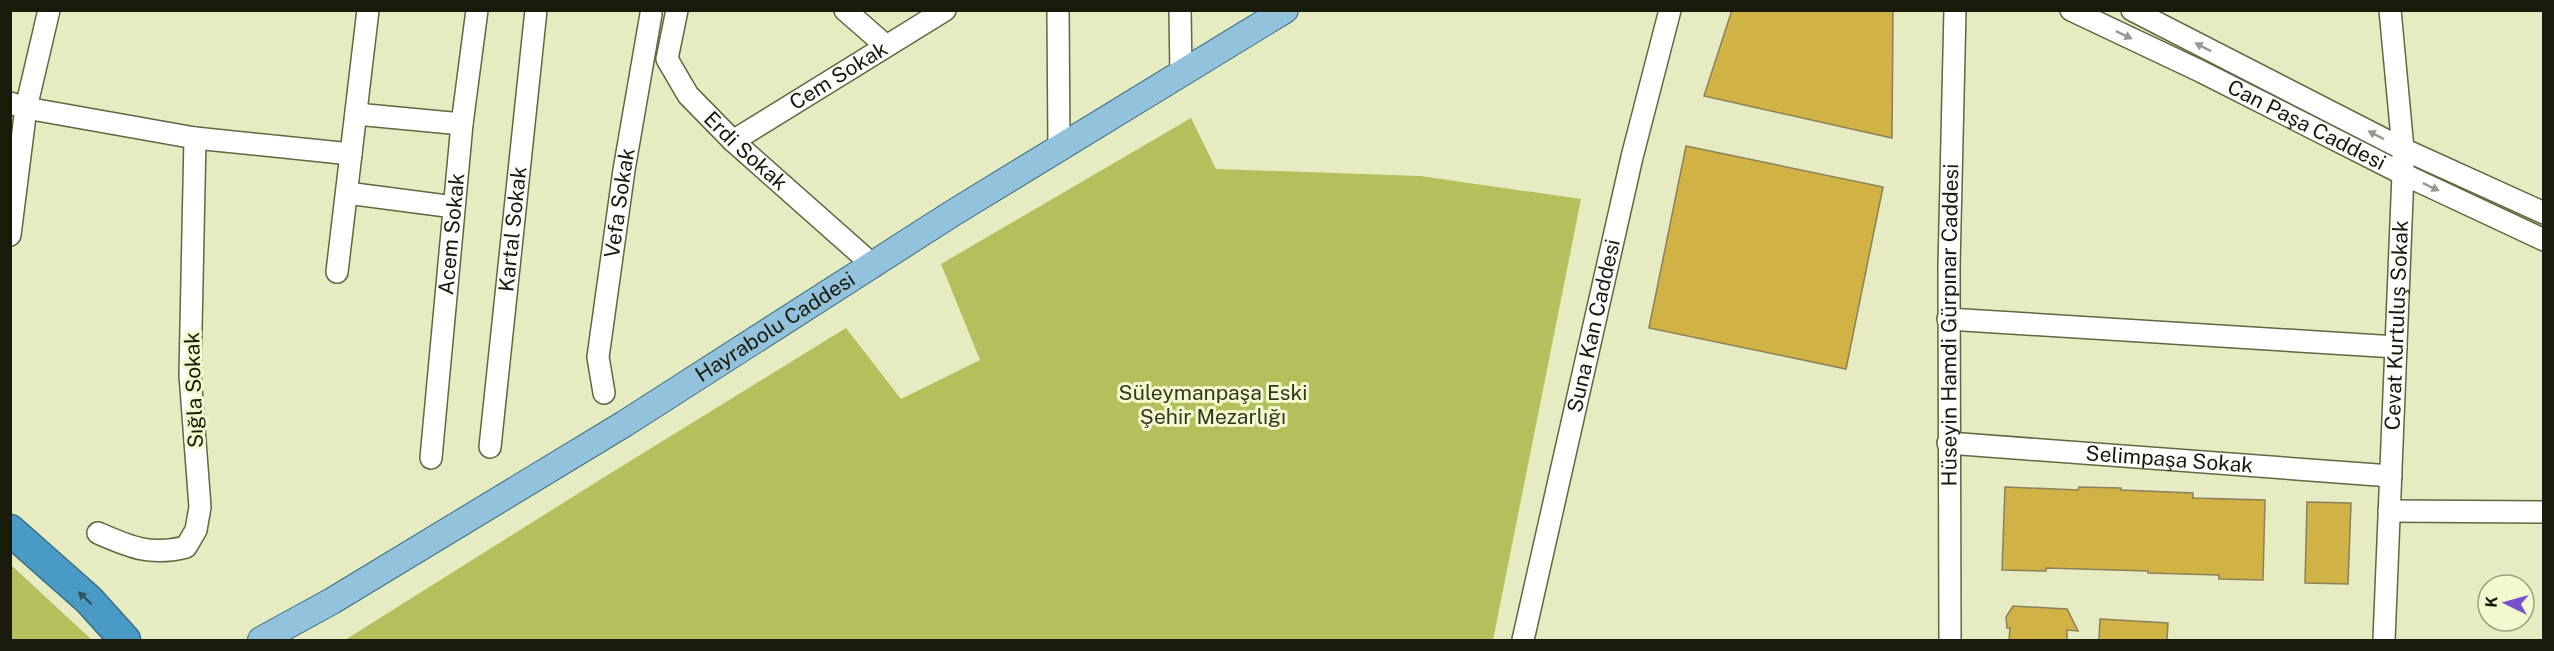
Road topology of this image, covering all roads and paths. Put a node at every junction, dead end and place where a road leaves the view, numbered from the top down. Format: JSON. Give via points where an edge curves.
{"nodes":[{"id":1,"x":49,"y":10,"type":"edge"},
{"id":2,"x":368,"y":10,"type":"edge"},
{"id":3,"x":477,"y":10,"type":"edge"},
{"id":4,"x":536,"y":10,"type":"edge"},
{"id":5,"x":845,"y":10,"type":"edge"},
{"id":6,"x":945,"y":10,"type":"edge"},
{"id":7,"x":1058,"y":10,"type":"edge"},
{"id":8,"x":1180,"y":10,"type":"edge"},
{"id":9,"x":1285,"y":10,"type":"edge"},
{"id":10,"x":1670,"y":10,"type":"edge"},
{"id":11,"x":1955,"y":10,"type":"edge"},
{"id":12,"x":2071,"y":10,"type":"edge"},
{"id":13,"x":2132,"y":10,"type":"edge"},
{"id":14,"x":2390,"y":10,"type":"edge"},
{"id":15,"x":645,"y":12,"type":"edge"},
{"id":16,"x":676,"y":15,"type":"edge"},
{"id":17,"x":885,"y":45,"type":"junction"},
{"id":18,"x":1181,"y":75,"type":"junction"},
{"id":19,"x":18,"y":106,"type":"edge"},
{"id":20,"x":356,"y":114,"type":"junction"},
{"id":21,"x":462,"y":124,"type":"junction"},
{"id":22,"x":195,"y":138,"type":"junction"},
{"id":23,"x":733,"y":141,"type":"junction"},
{"id":24,"x":1059,"y":149,"type":"junction"},
{"id":25,"x":2403,"y":149,"type":"junction"},
{"id":26,"x":351,"y":154,"type":"junction"},
{"id":27,"x":2403,"y":174,"type":"junction"},
{"id":28,"x":347,"y":193,"type":"junction"},
{"id":29,"x":454,"y":207,"type":"junction"},
{"id":30,"x":2544,"y":213,"type":"edge"},
{"id":31,"x":10,"y":235,"type":"edge"},
{"id":32,"x":2544,"y":240,"type":"edge"},
{"id":33,"x":874,"y":266,"type":"junction"},
{"id":34,"x":337,"y":272,"type":"dead end"},
{"id":35,"x":1948,"y":319,"type":"junction"},
{"id":36,"x":2396,"y":347,"type":"junction"},
{"id":37,"x":604,"y":393,"type":"dead end"},
{"id":38,"x":1948,"y":443,"type":"junction"},
{"id":39,"x":490,"y":447,"type":"dead end"},
{"id":40,"x":431,"y":458,"type":"dead end"},
{"id":41,"x":2391,"y":476,"type":"junction"},
{"id":42,"x":2389,"y":510,"type":"junction"},
{"id":43,"x":2544,"y":512,"type":"edge"},
{"id":44,"x":10,"y":530,"type":"edge"},
{"id":45,"x":98,"y":533,"type":"dead end"},
{"id":46,"x":125,"y":640,"type":"edge"},
{"id":47,"x":261,"y":640,"type":"edge"},
{"id":48,"x":1523,"y":640,"type":"edge"},
{"id":49,"x":1950,"y":640,"type":"edge"},
{"id":50,"x":2384,"y":640,"type":"edge"}],
"edges":[{"from":1,"to":19,"type":"street"},
{"from":2,"to":20,"type":"street"},
{"from":3,"to":21,"type":"street","name":"Acem Sokak"},
{"from":4,"to":39,"type":"street","name":"Kartal Sokak"},
{"from":5,"to":17,"type":"street"},
{"from":6,"to":17,"type":"street","name":"Cem Sokak"},
{"from":7,"to":24,"type":"street"},
{"from":8,"to":18,"type":"street"},
{"from":9,"to":18,"type":"main road","name":"Hayrabolu Caddesi"},
{"from":10,"to":48,"type":"street","name":"Suna Kan Caddesi"},
{"from":11,"to":35,"type":"street","name":"Hüseyin Hamdi Gürpınar Caddesi"},
{"from":12,"to":27,"type":"street","name":"Can Paşa Caddesi","one_way":true},
{"from":25,"to":13,"type":"street","name":"Can Paşa Caddesi","one_way":true},
{"from":14,"to":25,"type":"street","name":"Cevat Kurtuluş Sokak"},
{"from":15,"to":16,"type":"street"},
{"from":15,"to":37,"type":"street","name":"Vefa Sokak","via":[[598,357]]},
{"from":16,"to":23,"type":"street","name":"Erdi Sokak","via":[[667,59],[688,95]]},
{"from":17,"to":23,"type":"street","name":"Cem Sokak"},
{"from":18,"to":24,"type":"main road","name":"Hayrabolu Caddesi"},
{"from":19,"to":22,"type":"street"},
{"from":19,"to":31,"type":"street"},
{"from":20,"to":21,"type":"street"},
{"from":20,"to":26,"type":"street"},
{"from":21,"to":29,"type":"street","name":"Acem Sokak"},
{"from":22,"to":26,"type":"street"},
{"from":22,"to":45,"type":"street","name":"Sığla Sokak","via":[[190,375],[200,507],[196,530],[186,547],[169,551],[134,549]]},
{"from":23,"to":33,"type":"street","name":"Erdi Sokak"},
{"from":24,"to":33,"type":"main road","name":"Hayrabolu Caddesi"},
{"from":25,"to":27,"type":"street","name":"Cevat Kurtuluş Sokak"},
{"from":25,"to":30,"type":"street","name":"Can Paşa Caddesi"},
{"from":26,"to":28,"type":"street"},
{"from":27,"to":32,"type":"street","name":"Can Paşa Caddesi","one_way":true},
{"from":27,"to":36,"type":"street","name":"Cevat Kurtuluş Sokak"},
{"from":28,"to":29,"type":"street"},
{"from":28,"to":34,"type":"street"},
{"from":29,"to":40,"type":"street","name":"Acem Sokak"},
{"from":33,"to":47,"type":"main road","name":"Hayrabolu Caddesi","via":[[624,424]]},
{"from":35,"to":36,"type":"street"},
{"from":35,"to":38,"type":"street","name":"Hüseyin Hamdi Gürpınar Caddesi"},
{"from":36,"to":41,"type":"street","name":"Cevat Kurtuluş Sokak"},
{"from":38,"to":41,"type":"street","name":"Selimpaşa Sokak"},
{"from":38,"to":49,"type":"street","name":"Hüseyin Hamdi Gürpınar Caddesi"},
{"from":41,"to":42,"type":"street","name":"Cevat Kurtuluş Sokak"},
{"from":42,"to":43,"type":"street"},
{"from":42,"to":50,"type":"street","name":"Cevat Kurtuluş Sokak"},
{"from":46,"to":44,"type":"highway","one_way":true,"via":[[89,600]]}]}
